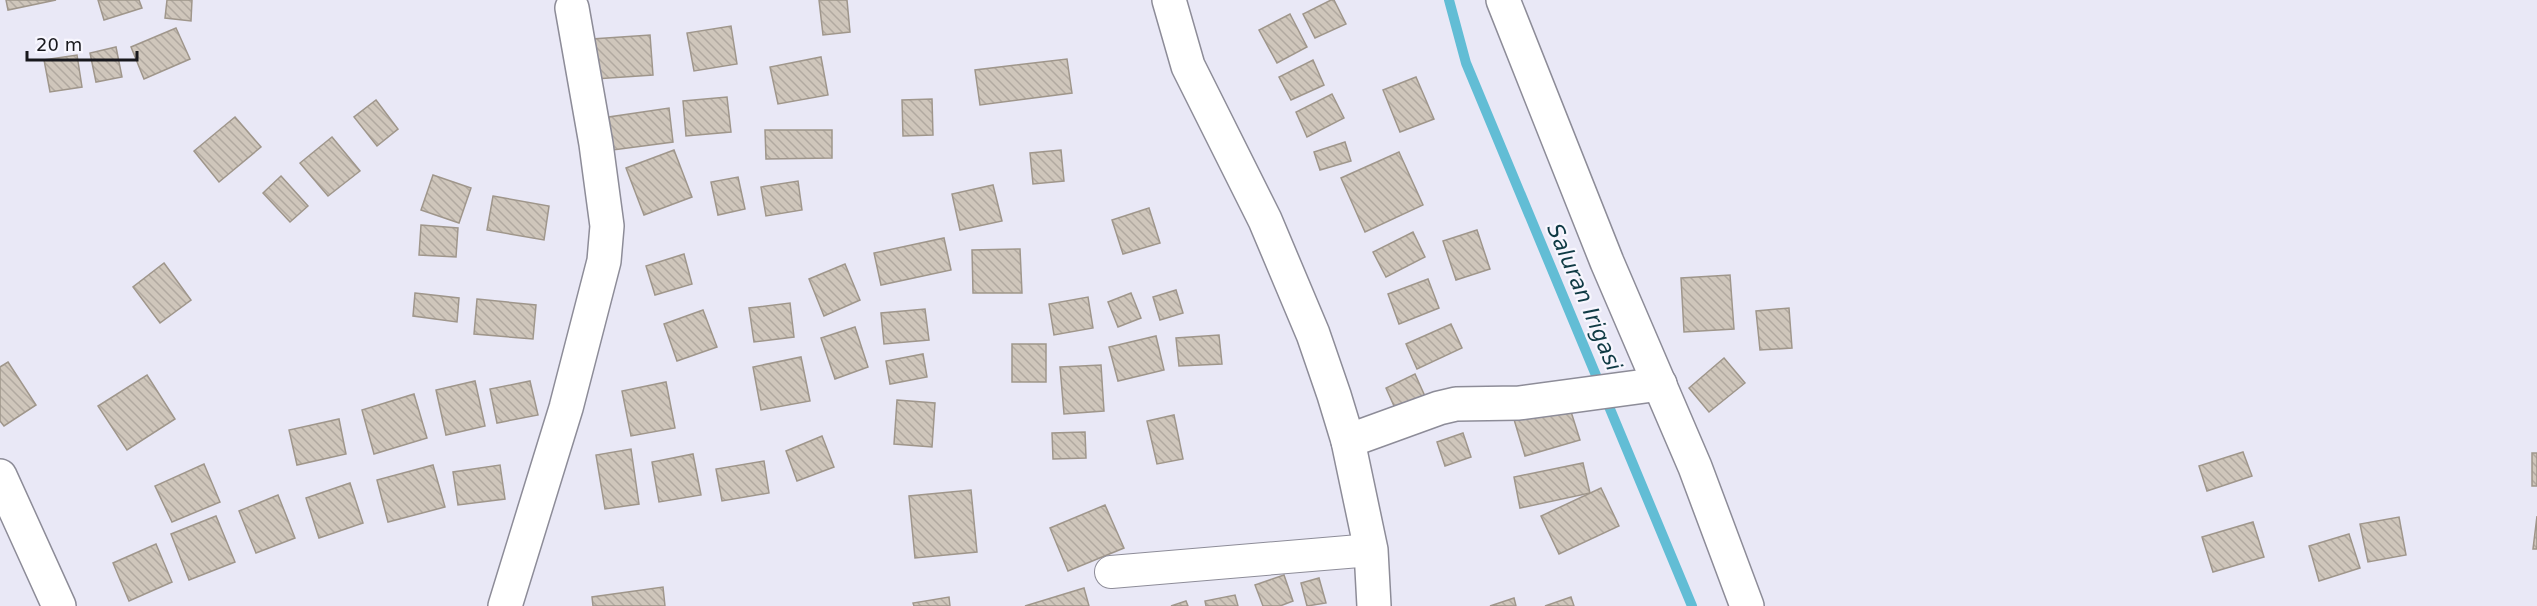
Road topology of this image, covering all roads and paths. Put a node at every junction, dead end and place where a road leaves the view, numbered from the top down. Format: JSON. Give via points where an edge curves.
{"nodes":[{"id":1,"x":1169,"y":0,"type":"edge"},
{"id":2,"x":1503,"y":0,"type":"edge"},
{"id":3,"x":572,"y":8,"type":"dead end"},
{"id":4,"x":1660,"y":384,"type":"junction"},
{"id":5,"x":1348,"y":441,"type":"junction"},
{"id":6,"x":0,"y":476,"type":"edge"},
{"id":7,"x":1371,"y":550,"type":"junction"},
{"id":8,"x":1112,"y":572,"type":"dead end"},
{"id":9,"x":59,"y":606,"type":"edge"},
{"id":10,"x":505,"y":606,"type":"edge"},
{"id":11,"x":1374,"y":606,"type":"edge"},
{"id":12,"x":1747,"y":606,"type":"edge"}],
"edges":[{"from":1,"to":5,"type":"street","via":[[1188,66],[1265,220],[1313,334]]},
{"from":2,"to":4,"type":"street"},
{"from":3,"to":10,"type":"street","via":[[607,226],[604,261],[566,408]]},
{"from":4,"to":5,"type":"street","via":[[1519,404],[1456,404]]},
{"from":4,"to":12,"type":"street"},
{"from":5,"to":7,"type":"street"},
{"from":6,"to":9,"type":"street"},
{"from":7,"to":8,"type":"street"},
{"from":7,"to":11,"type":"street"}]}
